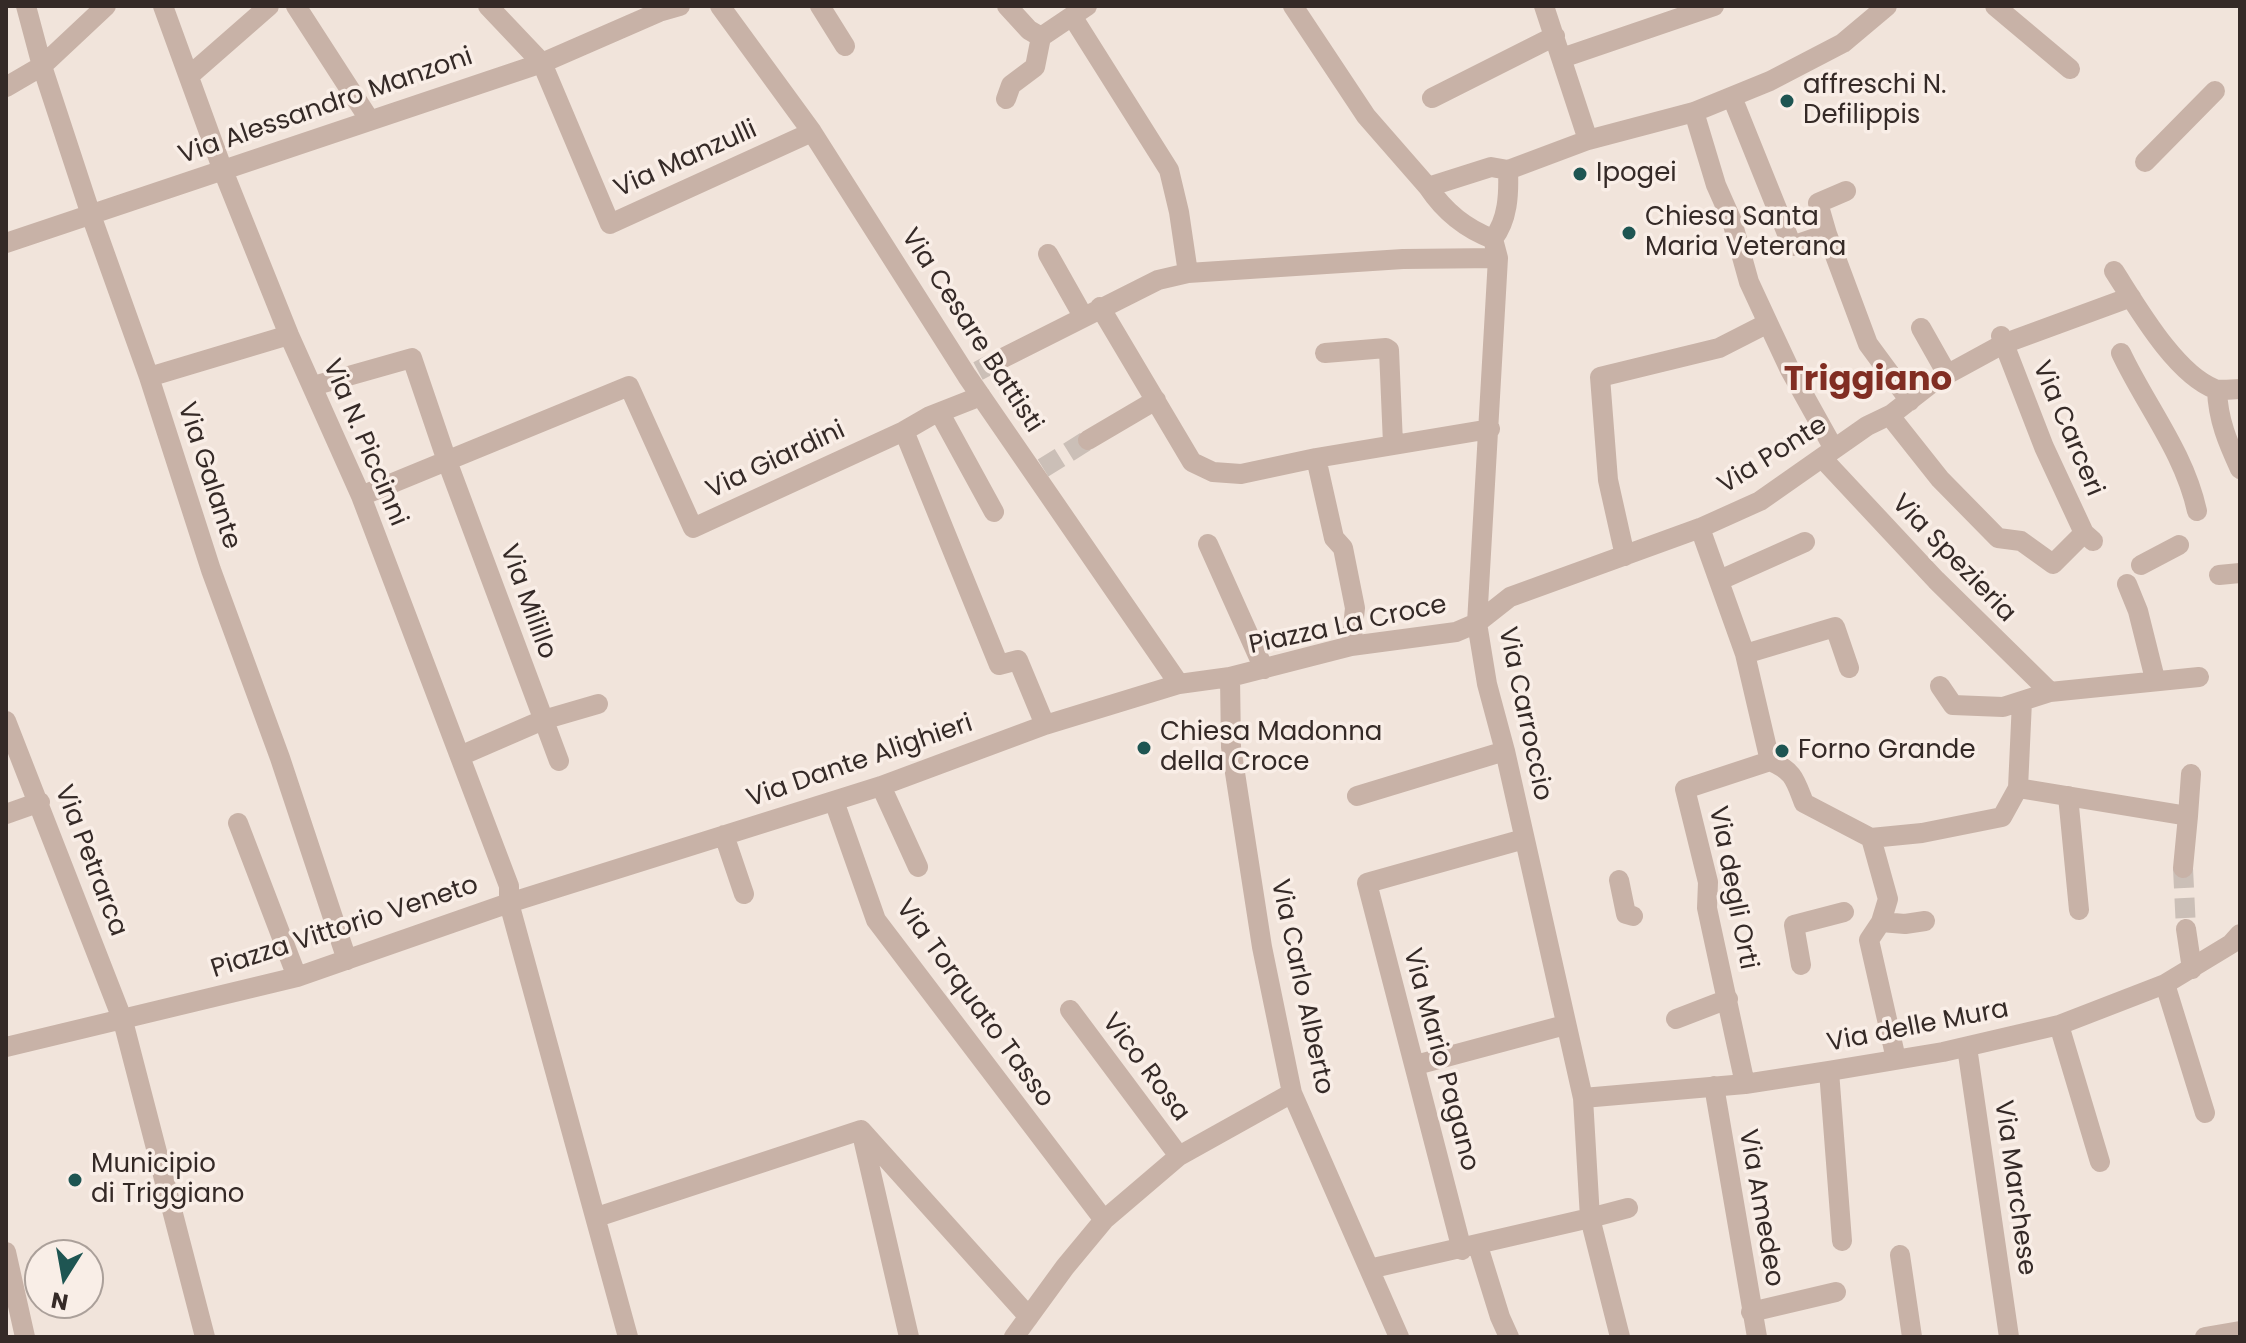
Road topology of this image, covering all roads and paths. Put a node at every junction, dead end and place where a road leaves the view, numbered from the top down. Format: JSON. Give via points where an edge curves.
{"nodes":[{"id":1,"x":26,"y":6,"type":"edge"},
{"id":2,"x":106,"y":6,"type":"edge"},
{"id":3,"x":163,"y":6,"type":"edge"},
{"id":4,"x":269,"y":6,"type":"edge"},
{"id":5,"x":296,"y":6,"type":"edge"},
{"id":6,"x":488,"y":6,"type":"edge"},
{"id":7,"x":680,"y":6,"type":"edge"},
{"id":8,"x":820,"y":6,"type":"edge"},
{"id":9,"x":1007,"y":6,"type":"edge"},
{"id":10,"x":1293,"y":6,"type":"edge"},
{"id":11,"x":1544,"y":6,"type":"edge"},
{"id":12,"x":1714,"y":6,"type":"edge"},
{"id":13,"x":1887,"y":6,"type":"edge"},
{"id":14,"x":1995,"y":6,"type":"edge"},
{"id":15,"x":723,"y":7,"type":"edge"},
{"id":16,"x":660,"y":9,"type":"edge"},
{"id":17,"x":1079,"y":11,"type":"edge"},
{"id":18,"x":1555,"y":36,"type":"junction"},
{"id":19,"x":1041,"y":37,"type":"junction"},
{"id":20,"x":845,"y":46,"type":"dead end"},
{"id":21,"x":1562,"y":58,"type":"junction"},
{"id":22,"x":542,"y":63,"type":"junction"},
{"id":23,"x":42,"y":66,"type":"junction"},
{"id":24,"x":2070,"y":69,"type":"dead end"},
{"id":25,"x":189,"y":76,"type":"junction"},
{"id":26,"x":6,"y":87,"type":"edge"},
{"id":27,"x":2215,"y":91,"type":"dead end"},
{"id":28,"x":1732,"y":97,"type":"junction"},
{"id":29,"x":1432,"y":98,"type":"dead end"},
{"id":30,"x":1006,"y":99,"type":"dead end"},
{"id":31,"x":1694,"y":112,"type":"junction"},
{"id":32,"x":369,"y":119,"type":"junction"},
{"id":33,"x":812,"y":132,"type":"junction"},
{"id":34,"x":1588,"y":140,"type":"junction"},
{"id":35,"x":2145,"y":162,"type":"dead end"},
{"id":36,"x":222,"y":168,"type":"junction"},
{"id":37,"x":1508,"y":170,"type":"junction"},
{"id":38,"x":1428,"y":187,"type":"junction"},
{"id":39,"x":1846,"y":191,"type":"dead end"},
{"id":40,"x":91,"y":215,"type":"junction"},
{"id":41,"x":1827,"y":234,"type":"junction"},
{"id":42,"x":6,"y":243,"type":"edge"},
{"id":43,"x":1495,"y":248,"type":"junction"},
{"id":44,"x":1048,"y":254,"type":"dead end"},
{"id":45,"x":2114,"y":271,"type":"dead end"},
{"id":46,"x":1188,"y":273,"type":"junction"},
{"id":47,"x":2131,"y":297,"type":"junction"},
{"id":48,"x":1092,"y":311,"type":"junction"},
{"id":49,"x":1768,"y":323,"type":"junction"},
{"id":50,"x":1921,"y":328,"type":"dead end"},
{"id":51,"x":289,"y":335,"type":"junction"},
{"id":52,"x":2002,"y":340,"type":"junction"},
{"id":53,"x":1325,"y":353,"type":"dead end"},
{"id":54,"x":2121,"y":353,"type":"dead end"},
{"id":55,"x":999,"y":360,"type":"tunnel mouth"},
{"id":56,"x":1947,"y":374,"type":"junction"},
{"id":57,"x":149,"y":377,"type":"junction"},
{"id":58,"x":313,"y":386,"type":"junction"},
{"id":59,"x":2240,"y":389,"type":"edge"},
{"id":60,"x":2217,"y":390,"type":"junction"},
{"id":61,"x":981,"y":396,"type":"junction"},
{"id":62,"x":1156,"y":400,"type":"junction"},
{"id":63,"x":1910,"y":401,"type":"junction"},
{"id":64,"x":1892,"y":414,"type":"junction"},
{"id":65,"x":942,"y":417,"type":"dead end"},
{"id":66,"x":1490,"y":429,"type":"junction"},
{"id":67,"x":904,"y":431,"type":"junction"},
{"id":68,"x":1088,"y":440,"type":"tunnel mouth"},
{"id":69,"x":1393,"y":444,"type":"junction"},
{"id":70,"x":1828,"y":454,"type":"junction"},
{"id":71,"x":1316,"y":458,"type":"junction"},
{"id":72,"x":447,"y":461,"type":"junction"},
{"id":73,"x":2240,"y":469,"type":"edge"},
{"id":74,"x":361,"y":496,"type":"junction"},
{"id":75,"x":2197,"y":511,"type":"dead end"},
{"id":76,"x":994,"y":512,"type":"dead end"},
{"id":77,"x":1700,"y":528,"type":"junction"},
{"id":78,"x":1805,"y":542,"type":"dead end"},
{"id":79,"x":1208,"y":544,"type":"dead end"},
{"id":80,"x":2179,"y":545,"type":"dead end"},
{"id":81,"x":1625,"y":556,"type":"junction"},
{"id":82,"x":2141,"y":565,"type":"dead end"},
{"id":83,"x":1720,"y":580,"type":"junction"},
{"id":84,"x":2127,"y":584,"type":"dead end"},
{"id":85,"x":1477,"y":623,"type":"junction"},
{"id":86,"x":1351,"y":646,"type":"junction"},
{"id":87,"x":1745,"y":654,"type":"junction"},
{"id":88,"x":1849,"y":668,"type":"dead end"},
{"id":89,"x":1264,"y":669,"type":"junction"},
{"id":90,"x":1230,"y":677,"type":"junction"},
{"id":91,"x":2199,"y":677,"type":"dead end"},
{"id":92,"x":2155,"y":679,"type":"junction"},
{"id":93,"x":1179,"y":684,"type":"junction"},
{"id":94,"x":1940,"y":686,"type":"dead end"},
{"id":95,"x":2050,"y":692,"type":"junction"},
{"id":96,"x":2022,"y":701,"type":"junction"},
{"id":97,"x":598,"y":704,"type":"dead end"},
{"id":98,"x":543,"y":720,"type":"junction"},
{"id":99,"x":6,"y":721,"type":"edge"},
{"id":100,"x":1045,"y":725,"type":"junction"},
{"id":101,"x":1505,"y":751,"type":"junction"},
{"id":102,"x":460,"y":756,"type":"junction"},
{"id":103,"x":559,"y":761,"type":"dead end"},
{"id":104,"x":1770,"y":761,"type":"junction"},
{"id":105,"x":2191,"y":774,"type":"dead end"},
{"id":106,"x":881,"y":786,"type":"junction"},
{"id":107,"x":2018,"y":788,"type":"junction"},
{"id":108,"x":1357,"y":796,"type":"dead end"},
{"id":109,"x":2068,"y":796,"type":"junction"},
{"id":110,"x":834,"y":801,"type":"junction"},
{"id":111,"x":40,"y":802,"type":"junction"},
{"id":112,"x":6,"y":814,"type":"edge"},
{"id":113,"x":2188,"y":816,"type":"junction"},
{"id":114,"x":238,"y":823,"type":"dead end"},
{"id":115,"x":724,"y":835,"type":"junction"},
{"id":116,"x":1871,"y":838,"type":"junction"},
{"id":117,"x":1524,"y":839,"type":"junction"},
{"id":118,"x":918,"y":867,"type":"dead end"},
{"id":119,"x":2183,"y":868,"type":"tunnel mouth"},
{"id":120,"x":1619,"y":880,"type":"dead end"},
{"id":121,"x":744,"y":894,"type":"dead end"},
{"id":122,"x":509,"y":903,"type":"junction"},
{"id":123,"x":2079,"y":910,"type":"dead end"},
{"id":124,"x":1844,"y":912,"type":"dead end"},
{"id":125,"x":1633,"y":916,"type":"dead end"},
{"id":126,"x":1925,"y":921,"type":"dead end"},
{"id":127,"x":1881,"y":922,"type":"junction"},
{"id":128,"x":2186,"y":929,"type":"tunnel mouth"},
{"id":129,"x":2240,"y":934,"type":"edge"},
{"id":130,"x":347,"y":960,"type":"junction"},
{"id":131,"x":1801,"y":965,"type":"dead end"},
{"id":132,"x":2192,"y":969,"type":"junction"},
{"id":133,"x":297,"y":977,"type":"junction"},
{"id":134,"x":2165,"y":984,"type":"junction"},
{"id":135,"x":1728,"y":999,"type":"junction"},
{"id":136,"x":1070,"y":1010,"type":"dead end"},
{"id":137,"x":1676,"y":1019,"type":"dead end"},
{"id":138,"x":123,"y":1021,"type":"junction"},
{"id":139,"x":1565,"y":1025,"type":"junction"},
{"id":140,"x":2059,"y":1025,"type":"junction"},
{"id":141,"x":6,"y":1047,"type":"edge"},
{"id":142,"x":1967,"y":1047,"type":"junction"},
{"id":143,"x":1896,"y":1059,"type":"junction"},
{"id":144,"x":1416,"y":1065,"type":"junction"},
{"id":145,"x":1829,"y":1071,"type":"junction"},
{"id":146,"x":1745,"y":1084,"type":"junction"},
{"id":147,"x":1714,"y":1086,"type":"junction"},
{"id":148,"x":1292,"y":1093,"type":"junction"},
{"id":149,"x":1583,"y":1098,"type":"junction"},
{"id":150,"x":2205,"y":1113,"type":"dead end"},
{"id":151,"x":861,"y":1130,"type":"junction"},
{"id":152,"x":1179,"y":1156,"type":"junction"},
{"id":153,"x":2100,"y":1162,"type":"dead end"},
{"id":154,"x":1628,"y":1208,"type":"dead end"},
{"id":155,"x":597,"y":1217,"type":"junction"},
{"id":156,"x":1590,"y":1218,"type":"junction"},
{"id":157,"x":1104,"y":1220,"type":"junction"},
{"id":158,"x":1842,"y":1241,"type":"dead end"},
{"id":159,"x":1470,"y":1248,"type":"junction"},
{"id":160,"x":6,"y":1252,"type":"edge"},
{"id":161,"x":1900,"y":1255,"type":"dead end"},
{"id":162,"x":1369,"y":1269,"type":"junction"},
{"id":163,"x":1836,"y":1292,"type":"dead end"},
{"id":164,"x":1751,"y":1312,"type":"junction"},
{"id":165,"x":1029,"y":1317,"type":"junction"},
{"id":166,"x":2240,"y":1331,"type":"edge"},
{"id":167,"x":199,"y":1336,"type":"edge"},
{"id":168,"x":25,"y":1337,"type":"edge"},
{"id":169,"x":628,"y":1337,"type":"edge"},
{"id":170,"x":909,"y":1337,"type":"edge"},
{"id":171,"x":1014,"y":1337,"type":"edge"},
{"id":172,"x":1399,"y":1337,"type":"edge"},
{"id":173,"x":1509,"y":1337,"type":"edge"},
{"id":174,"x":1620,"y":1337,"type":"edge"},
{"id":175,"x":1757,"y":1337,"type":"edge"},
{"id":176,"x":1912,"y":1337,"type":"edge"},
{"id":177,"x":2009,"y":1337,"type":"edge"},
{"id":178,"x":2205,"y":1337,"type":"edge"}],
"edges":[{"from":1,"to":23,"type":"street","name":"Via Galante"},
{"from":2,"to":23,"type":"street"},
{"from":3,"to":25,"type":"street","name":"Via N. Piccinni"},
{"from":4,"to":25,"type":"street"},
{"from":5,"to":32,"type":"street"},
{"from":6,"to":22,"type":"street"},
{"from":7,"to":16,"type":"street","name":"Via Alessandro Manzoni"},
{"from":8,"to":20,"type":"street"},
{"from":9,"to":19,"type":"street"},
{"from":10,"to":38,"type":"street","via":[[1366,116]]},
{"from":11,"to":18,"type":"street"},
{"from":12,"to":21,"type":"street"},
{"from":13,"to":28,"type":"street","via":[[1843,43]]},
{"from":14,"to":24,"type":"street"},
{"from":15,"to":33,"type":"street","name":"Via Cesare Battisti"},
{"from":16,"to":22,"type":"street","name":"Via Alessandro Manzoni"},
{"from":17,"to":19,"type":"street"},
{"from":17,"to":46,"type":"street","via":[[1169,170]]},
{"from":18,"to":21,"type":"street"},
{"from":18,"to":29,"type":"street"},
{"from":19,"to":30,"type":"street","via":[[1035,67],[1011,85]]},
{"from":21,"to":34,"type":"street"},
{"from":22,"to":32,"type":"street","name":"Via Alessandro Manzoni"},
{"from":22,"to":33,"type":"street","name":"Via Manzulli","via":[[610,224]]},
{"from":23,"to":26,"type":"street"},
{"from":23,"to":40,"type":"street","name":"Via Galante"},
{"from":25,"to":36,"type":"street","name":"Via N. Piccinni"},
{"from":27,"to":35,"type":"street"},
{"from":28,"to":31,"type":"street"},
{"from":28,"to":41,"type":"street","via":[[1792,246]]},
{"from":31,"to":34,"type":"street"},
{"from":31,"to":49,"type":"street","name":"Via Spezieria","via":[[1749,282]]},
{"from":32,"to":36,"type":"street","name":"Via Alessandro Manzoni"},
{"from":33,"to":61,"type":"street","name":"Via Cesare Battisti","via":[[972,374]]},
{"from":34,"to":37,"type":"street"},
{"from":36,"to":40,"type":"street","name":"Via Alessandro Manzoni"},
{"from":36,"to":51,"type":"street","name":"Via N. Piccinni"},
{"from":37,"to":38,"type":"street","via":[[1491,167]]},
{"from":37,"to":43,"type":"street","name":"Via Carroccio","via":[[1504,226]]},
{"from":38,"to":43,"type":"street","via":[[1438,203]]},
{"from":39,"to":41,"type":"street","via":[[1818,203]]},
{"from":40,"to":42,"type":"street","name":"Via Alessandro Manzoni"},
{"from":40,"to":57,"type":"street","name":"Via Galante"},
{"from":41,"to":63,"type":"street","via":[[1868,344]]},
{"from":43,"to":46,"type":"street"},
{"from":43,"to":66,"type":"street","name":"Via Carroccio"},
{"from":44,"to":48,"type":"street"},
{"from":45,"to":47,"type":"street"},
{"from":46,"to":48,"type":"street","via":[[1158,280]]},
{"from":47,"to":52,"type":"street","name":"Via Ponte"},
{"from":47,"to":60,"type":"street","via":[[2155,334],[2195,377]]},
{"from":48,"to":55,"type":"street"},
{"from":48,"to":62,"type":"street"},
{"from":49,"to":70,"type":"street","name":"Via Spezieria"},
{"from":49,"to":81,"type":"street","via":[[1719,348],[1600,377],[1608,480]]},
{"from":50,"to":56,"type":"street"},
{"from":51,"to":57,"type":"street"},
{"from":51,"to":58,"type":"street","name":"Via N. Piccinni"},
{"from":52,"to":56,"type":"street","name":"Via Ponte"},
{"from":52,"to":64,"type":"street","name":"Via Carceri","via":[[2044,447],[2088,537],[2053,564],[2021,541],[1998,538],[1940,479]]},
{"from":53,"to":69,"type":"street","via":[[1389,350]]},
{"from":54,"to":75,"type":"street","via":[[2172,443],[2191,483]]},
{"from":56,"to":63,"type":"street","name":"Via Ponte"},
{"from":57,"to":130,"type":"street","name":"Via Galante"},
{"from":58,"to":72,"type":"street","name":"Via Milillo","via":[[412,358]]},
{"from":58,"to":74,"type":"street","name":"Via N. Piccinni"},
{"from":59,"to":60,"type":"street"},
{"from":60,"to":73,"type":"street","via":[[2224,435]]},
{"from":61,"to":67,"type":"street","name":"Via Giardini"},
{"from":61,"to":93,"type":"street","name":"Via Cesare Battisti","via":[[1039,472]]},
{"from":62,"to":68,"type":"street"},
{"from":62,"to":71,"type":"street","via":[[1192,462],[1213,472],[1241,474]]},
{"from":63,"to":64,"type":"street","name":"Via Ponte"},
{"from":64,"to":70,"type":"street","name":"Via Ponte"},
{"from":65,"to":76,"type":"street"},
{"from":66,"to":69,"type":"street"},
{"from":66,"to":85,"type":"street","name":"Via Carroccio"},
{"from":67,"to":72,"type":"street","name":"Via Giardini","via":[[693,528],[629,386]]},
{"from":67,"to":100,"type":"street","via":[[999,665],[1018,660]]},
{"from":69,"to":71,"type":"street"},
{"from":70,"to":77,"type":"street","name":"Via Ponte","via":[[1760,501]]},
{"from":70,"to":95,"type":"street","name":"Via Spezieria","via":[[1936,580]]},
{"from":71,"to":86,"type":"street","via":[[1355,608]]},
{"from":72,"to":74,"type":"street","name":"Via Giardini"},
{"from":72,"to":98,"type":"street","name":"Via Milillo"},
{"from":74,"to":102,"type":"street","name":"Via N. Piccinni"},
{"from":77,"to":81,"type":"street","name":"Via Ponte"},
{"from":77,"to":83,"type":"street"},
{"from":78,"to":83,"type":"street"},
{"from":79,"to":89,"type":"street"},
{"from":80,"to":82,"type":"street"},
{"from":81,"to":85,"type":"street","name":"Via Ponte","via":[[1510,597]]},
{"from":83,"to":87,"type":"street"},
{"from":84,"to":92,"type":"street"},
{"from":85,"to":86,"type":"street","name":"Piazza La Croce","via":[[1456,632]]},
{"from":85,"to":101,"type":"street","name":"Via Carroccio"},
{"from":86,"to":89,"type":"street","name":"Piazza La Croce"},
{"from":87,"to":88,"type":"street","via":[[1835,627]]},
{"from":87,"to":104,"type":"street"},
{"from":89,"to":90,"type":"street","name":"Piazza La Croce"},
{"from":90,"to":93,"type":"street","name":"Via Dante Alighieri"},
{"from":90,"to":148,"type":"street","name":"Via Carlo Alberto","via":[[1231,747],[1262,947]]},
{"from":91,"to":92,"type":"street"},
{"from":92,"to":95,"type":"street"},
{"from":93,"to":100,"type":"street","name":"Via Dante Alighieri"},
{"from":94,"to":96,"type":"street","via":[[1953,705],[2003,707]]},
{"from":95,"to":96,"type":"street"},
{"from":96,"to":107,"type":"street"},
{"from":97,"to":98,"type":"street"},
{"from":98,"to":102,"type":"street"},
{"from":98,"to":103,"type":"street","name":"Via Milillo"},
{"from":99,"to":111,"type":"street","name":"Via Petrarca"},
{"from":100,"to":106,"type":"street","name":"Via Dante Alighieri"},
{"from":101,"to":108,"type":"street"},
{"from":101,"to":117,"type":"street","name":"Via Carroccio"},
{"from":102,"to":122,"type":"street","name":"Via N. Piccinni","via":[[509,886]]},
{"from":104,"to":116,"type":"street","via":[[1793,775],[1804,803]]},
{"from":104,"to":135,"type":"street","name":"Via degli Orti","via":[[1685,789]]},
{"from":105,"to":113,"type":"street"},
{"from":106,"to":110,"type":"street","name":"Via Dante Alighieri"},
{"from":106,"to":118,"type":"street"},
{"from":107,"to":109,"type":"street"},
{"from":107,"to":116,"type":"street","via":[[2002,817]]},
{"from":109,"to":113,"type":"street"},
{"from":109,"to":123,"type":"street"},
{"from":110,"to":115,"type":"street","name":"Via Dante Alighieri"},
{"from":110,"to":157,"type":"street","name":"Via Torquato Tasso","via":[[876,920]]},
{"from":111,"to":112,"type":"street"},
{"from":111,"to":138,"type":"street","name":"Via Petrarca"},
{"from":113,"to":119,"type":"street"},
{"from":114,"to":133,"type":"street"},
{"from":115,"to":121,"type":"street"},
{"from":115,"to":122,"type":"street","name":"Via Dante Alighieri"},
{"from":116,"to":127,"type":"street","via":[[1888,899]]},
{"from":117,"to":139,"type":"street","name":"Via Carroccio"},
{"from":117,"to":144,"type":"street","name":"Via Mario Pagano","via":[[1367,883]]},
{"from":120,"to":125,"type":"street","via":[[1626,914]]},
{"from":122,"to":130,"type":"street","name":"Piazza Vittorio Veneto"},
{"from":122,"to":155,"type":"street","name":"Piazza Vittorio Veneto"},
{"from":124,"to":131,"type":"street","via":[[1794,925]]},
{"from":126,"to":127,"type":"street"},
{"from":127,"to":143,"type":"street","via":[[1869,940]]},
{"from":128,"to":132,"type":"street"},
{"from":129,"to":132,"type":"street","name":"Via delle Mura"},
{"from":130,"to":133,"type":"street","name":"Piazza Vittorio Veneto"},
{"from":132,"to":134,"type":"street","name":"Via delle Mura"},
{"from":133,"to":138,"type":"street","name":"Piazza Vittorio Veneto"},
{"from":134,"to":140,"type":"street","name":"Via delle Mura"},
{"from":134,"to":150,"type":"street"},
{"from":135,"to":137,"type":"street"},
{"from":135,"to":146,"type":"street","name":"Via degli Orti"},
{"from":136,"to":152,"type":"street","name":"Vico Rosa"},
{"from":138,"to":141,"type":"street"},
{"from":138,"to":167,"type":"street"},
{"from":139,"to":144,"type":"street"},
{"from":139,"to":149,"type":"street","name":"Via Carroccio"},
{"from":140,"to":142,"type":"street","name":"Via delle Mura"},
{"from":140,"to":153,"type":"street"},
{"from":142,"to":143,"type":"street","name":"Via delle Mura"},
{"from":142,"to":177,"type":"street","name":"Via Marchese"},
{"from":143,"to":145,"type":"street","name":"Via delle Mura"},
{"from":144,"to":159,"type":"street","name":"Via Mario Pagano"},
{"from":145,"to":146,"type":"street","name":"Via delle Mura"},
{"from":145,"to":158,"type":"street"},
{"from":146,"to":147,"type":"street","name":"Via delle Mura"},
{"from":147,"to":149,"type":"street","name":"Via delle Mura"},
{"from":147,"to":164,"type":"street","name":"Via Amedeo"},
{"from":148,"to":152,"type":"street"},
{"from":148,"to":162,"type":"street","name":"Via Carlo Alberto"},
{"from":149,"to":156,"type":"street","name":"Via Carroccio"},
{"from":151,"to":155,"type":"street"},
{"from":151,"to":165,"type":"street"},
{"from":151,"to":170,"type":"street"},
{"from":152,"to":157,"type":"street"},
{"from":154,"to":156,"type":"street"},
{"from":155,"to":169,"type":"street","name":"Piazza Vittorio Veneto"},
{"from":156,"to":159,"type":"street"},
{"from":156,"to":174,"type":"street","name":"Via Carroccio"},
{"from":157,"to":165,"type":"street"},
{"from":159,"to":162,"type":"street"},
{"from":159,"to":173,"type":"street","name":"Via Mario Pagano"},
{"from":160,"to":168,"type":"street"},
{"from":161,"to":176,"type":"street"},
{"from":162,"to":172,"type":"street","name":"Via Carlo Alberto"},
{"from":163,"to":164,"type":"street"},
{"from":164,"to":175,"type":"street","name":"Via Amedeo"},
{"from":165,"to":171,"type":"street"},
{"from":166,"to":178,"type":"street"}]}
